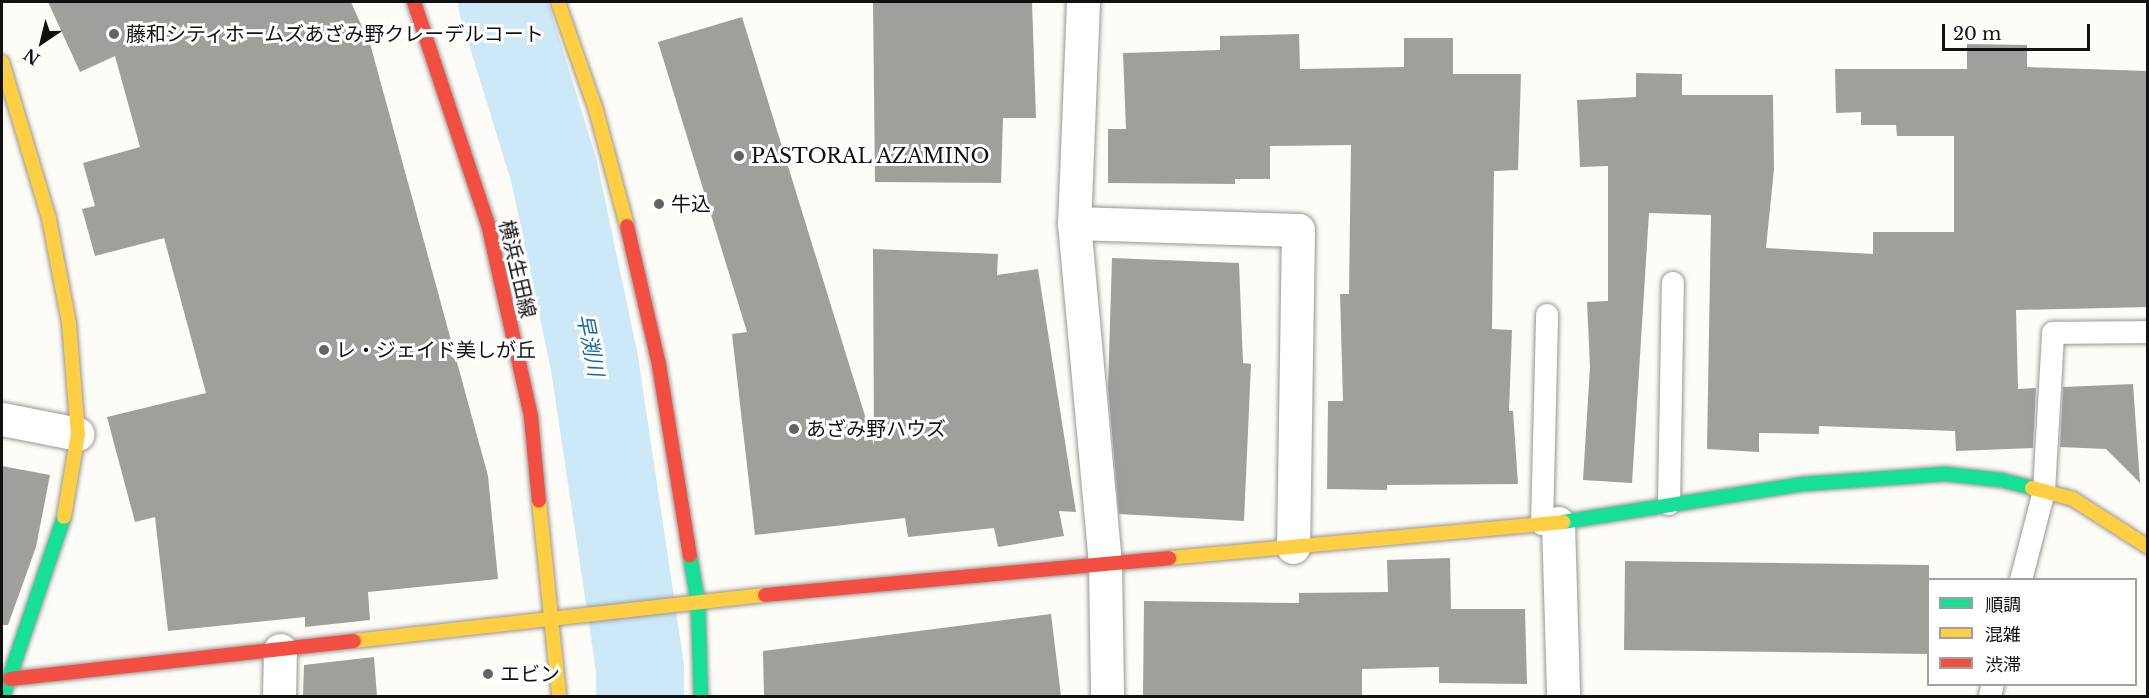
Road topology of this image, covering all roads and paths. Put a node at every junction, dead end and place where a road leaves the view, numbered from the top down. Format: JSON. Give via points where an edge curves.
{"nodes":[{"id":1,"x":414,"y":2,"type":"edge"},
{"id":2,"x":558,"y":2,"type":"edge"},
{"id":3,"x":1083,"y":2,"type":"edge"},
{"id":4,"x":2,"y":62,"type":"edge"},
{"id":5,"x":1074,"y":223,"type":"junction"},
{"id":6,"x":1673,"y":283,"type":"dead end"},
{"id":7,"x":1547,"y":315,"type":"dead end"},
{"id":8,"x":2148,"y":332,"type":"edge"},
{"id":9,"x":2,"y":419,"type":"edge"},
{"id":10,"x":78,"y":434,"type":"junction"},
{"id":11,"x":2044,"y":491,"type":"junction"},
{"id":12,"x":1670,"y":504,"type":"junction"},
{"id":13,"x":1550,"y":524,"type":"junction"},
{"id":14,"x":1293,"y":547,"type":"junction"},
{"id":15,"x":2148,"y":547,"type":"edge"},
{"id":16,"x":1105,"y":565,"type":"junction"},
{"id":17,"x":2020,"y":578,"type":"edge"},
{"id":18,"x":698,"y":603,"type":"junction"},
{"id":19,"x":552,"y":621,"type":"junction"},
{"id":20,"x":280,"y":650,"type":"junction"},
{"id":21,"x":10,"y":680,"type":"junction"},
{"id":22,"x":3,"y":696,"type":"edge"},
{"id":23,"x":279,"y":696,"type":"edge"},
{"id":24,"x":559,"y":696,"type":"edge"},
{"id":25,"x":701,"y":696,"type":"edge"},
{"id":26,"x":1107,"y":696,"type":"edge"},
{"id":27,"x":1563,"y":696,"type":"edge"}],
"edges":[{"from":1,"to":19,"type":"street","name":"横浜生田線","via":[[488,224],[531,417]]},
{"from":2,"to":18,"type":"street","via":[[596,110],[632,243],[659,365]]},
{"from":3,"to":5,"type":"street"},
{"from":4,"to":10,"type":"street","via":[[49,219],[69,323]]},
{"from":5,"to":14,"type":"street","via":[[1299,230]]},
{"from":5,"to":16,"type":"street"},
{"from":6,"to":12,"type":"lane"},
{"from":7,"to":13,"type":"lane"},
{"from":8,"to":11,"type":"lane","via":[[2053,333]]},
{"from":9,"to":10,"type":"street"},
{"from":10,"to":21,"type":"street","via":[[72,485],[57,548]]},
{"from":11,"to":12,"type":"street","via":[[1945,474],[1804,484]]},
{"from":11,"to":15,"type":"street","via":[[2073,499]]},
{"from":11,"to":17,"type":"lane"},
{"from":12,"to":13,"type":"street"},
{"from":13,"to":14,"type":"street"},
{"from":13,"to":27,"type":"street"},
{"from":14,"to":16,"type":"street"},
{"from":16,"to":18,"type":"street"},
{"from":16,"to":26,"type":"street"},
{"from":18,"to":19,"type":"street"},
{"from":18,"to":25,"type":"street"},
{"from":19,"to":20,"type":"street"},
{"from":19,"to":24,"type":"street","name":"横浜生田線"},
{"from":20,"to":21,"type":"street"},
{"from":20,"to":23,"type":"street"},
{"from":21,"to":22,"type":"street"}]}
